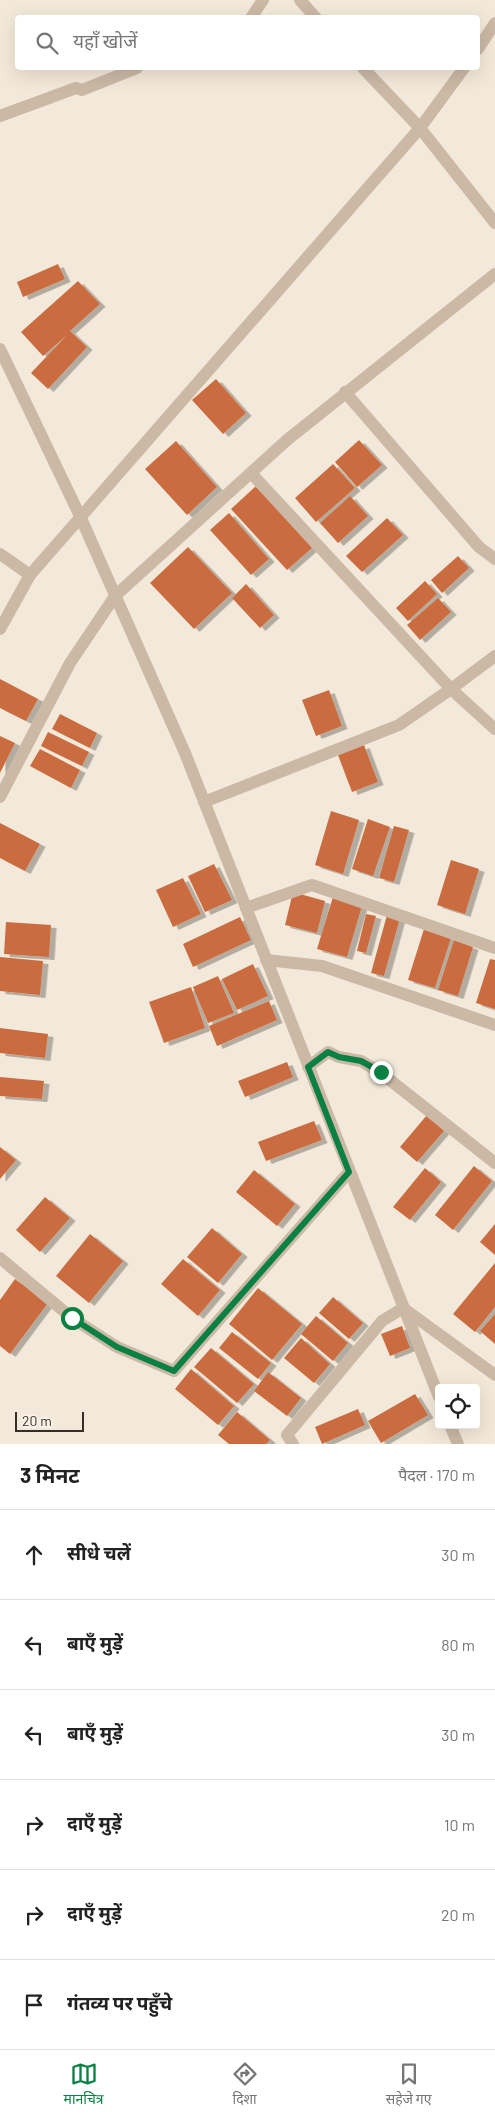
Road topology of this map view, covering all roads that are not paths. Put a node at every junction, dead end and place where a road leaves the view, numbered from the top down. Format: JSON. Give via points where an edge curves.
{"nodes":[{"id":1,"x":263,"y":0,"type":"edge"},
{"id":2,"x":300,"y":0,"type":"edge"},
{"id":3,"x":253,"y":15,"type":"edge"},
{"id":4,"x":313,"y":15,"type":"edge"},
{"id":5,"x":495,"y":23,"type":"edge"},
{"id":6,"x":480,"y":46,"type":"edge"},
{"id":7,"x":132,"y":70,"type":"edge"},
{"id":8,"x":364,"y":70,"type":"edge"},
{"id":9,"x":463,"y":70,"type":"edge"},
{"id":10,"x":0,"y":116,"type":"edge"},
{"id":11,"x":420,"y":128,"type":"junction"},
{"id":12,"x":495,"y":223,"type":"edge"},
{"id":13,"x":495,"y":274,"type":"edge"},
{"id":14,"x":1,"y":355,"type":"edge"},
{"id":15,"x":345,"y":392,"type":"junction"},
{"id":16,"x":251,"y":473,"type":"junction"},
{"id":17,"x":80,"y":516,"type":"junction"},
{"id":18,"x":0,"y":554,"type":"edge"},
{"id":19,"x":495,"y":559,"type":"edge"},
{"id":20,"x":30,"y":575,"type":"junction"},
{"id":21,"x":115,"y":596,"type":"junction"},
{"id":22,"x":0,"y":629,"type":"edge"},
{"id":23,"x":495,"y":656,"type":"edge"},
{"id":24,"x":451,"y":689,"type":"junction"},
{"id":25,"x":495,"y":730,"type":"edge"},
{"id":26,"x":0,"y":797,"type":"edge"},
{"id":27,"x":204,"y":802,"type":"junction"},
{"id":28,"x":246,"y":908,"type":"junction"},
{"id":29,"x":495,"y":948,"type":"edge"},
{"id":30,"x":266,"y":960,"type":"junction"},
{"id":31,"x":495,"y":1025,"type":"edge"},
{"id":32,"x":308,"y":1067,"type":"junction"},
{"id":33,"x":495,"y":1163,"type":"edge"},
{"id":34,"x":349,"y":1172,"type":"junction"},
{"id":35,"x":0,"y":1258,"type":"edge"},
{"id":36,"x":403,"y":1308,"type":"junction"},
{"id":37,"x":495,"y":1375,"type":"edge"},
{"id":38,"x":435,"y":1387,"type":"edge"},
{"id":39,"x":452,"y":1429,"type":"edge"},
{"id":40,"x":293,"y":1444,"type":"edge"},
{"id":41,"x":458,"y":1444,"type":"edge"}],
"edges":[{"from":1,"to":3,"type":"street"},
{"from":2,"to":4,"type":"street"},
{"from":5,"to":6,"type":"street"},
{"from":7,"to":10,"type":"street"},
{"from":8,"to":11,"type":"street"},
{"from":9,"to":11,"type":"street"},
{"from":11,"to":12,"type":"street"},
{"from":11,"to":17,"type":"street"},
{"from":13,"to":15,"type":"street"},
{"from":14,"to":17,"type":"street"},
{"from":15,"to":16,"type":"street"},
{"from":15,"to":19,"type":"street","via":[[479,547]]},
{"from":16,"to":21,"type":"street"},
{"from":16,"to":24,"type":"street"},
{"from":17,"to":20,"type":"street"},
{"from":17,"to":21,"type":"street"},
{"from":18,"to":20,"type":"street"},
{"from":20,"to":22,"type":"street"},
{"from":21,"to":26,"type":"street","via":[[70,663]]},
{"from":21,"to":27,"type":"street","via":[[186,753]]},
{"from":23,"to":24,"type":"street"},
{"from":24,"to":25,"type":"street"},
{"from":24,"to":27,"type":"street","via":[[399,725]]},
{"from":27,"to":28,"type":"street"},
{"from":28,"to":29,"type":"street","via":[[312,885]]},
{"from":28,"to":30,"type":"street"},
{"from":30,"to":31,"type":"street","via":[[322,966]]},
{"from":30,"to":32,"type":"street"},
{"from":32,"to":33,"type":"street","via":[[328,1052],[361,1061],[381,1072]]},
{"from":32,"to":34,"type":"street"},
{"from":34,"to":35,"type":"street","via":[[174,1371],[117,1347],[72,1318]]},
{"from":34,"to":36,"type":"street"},
{"from":36,"to":37,"type":"street"},
{"from":36,"to":38,"type":"street"},
{"from":36,"to":40,"type":"street","via":[[382,1321],[287,1435]]},
{"from":39,"to":41,"type":"street"}]}
